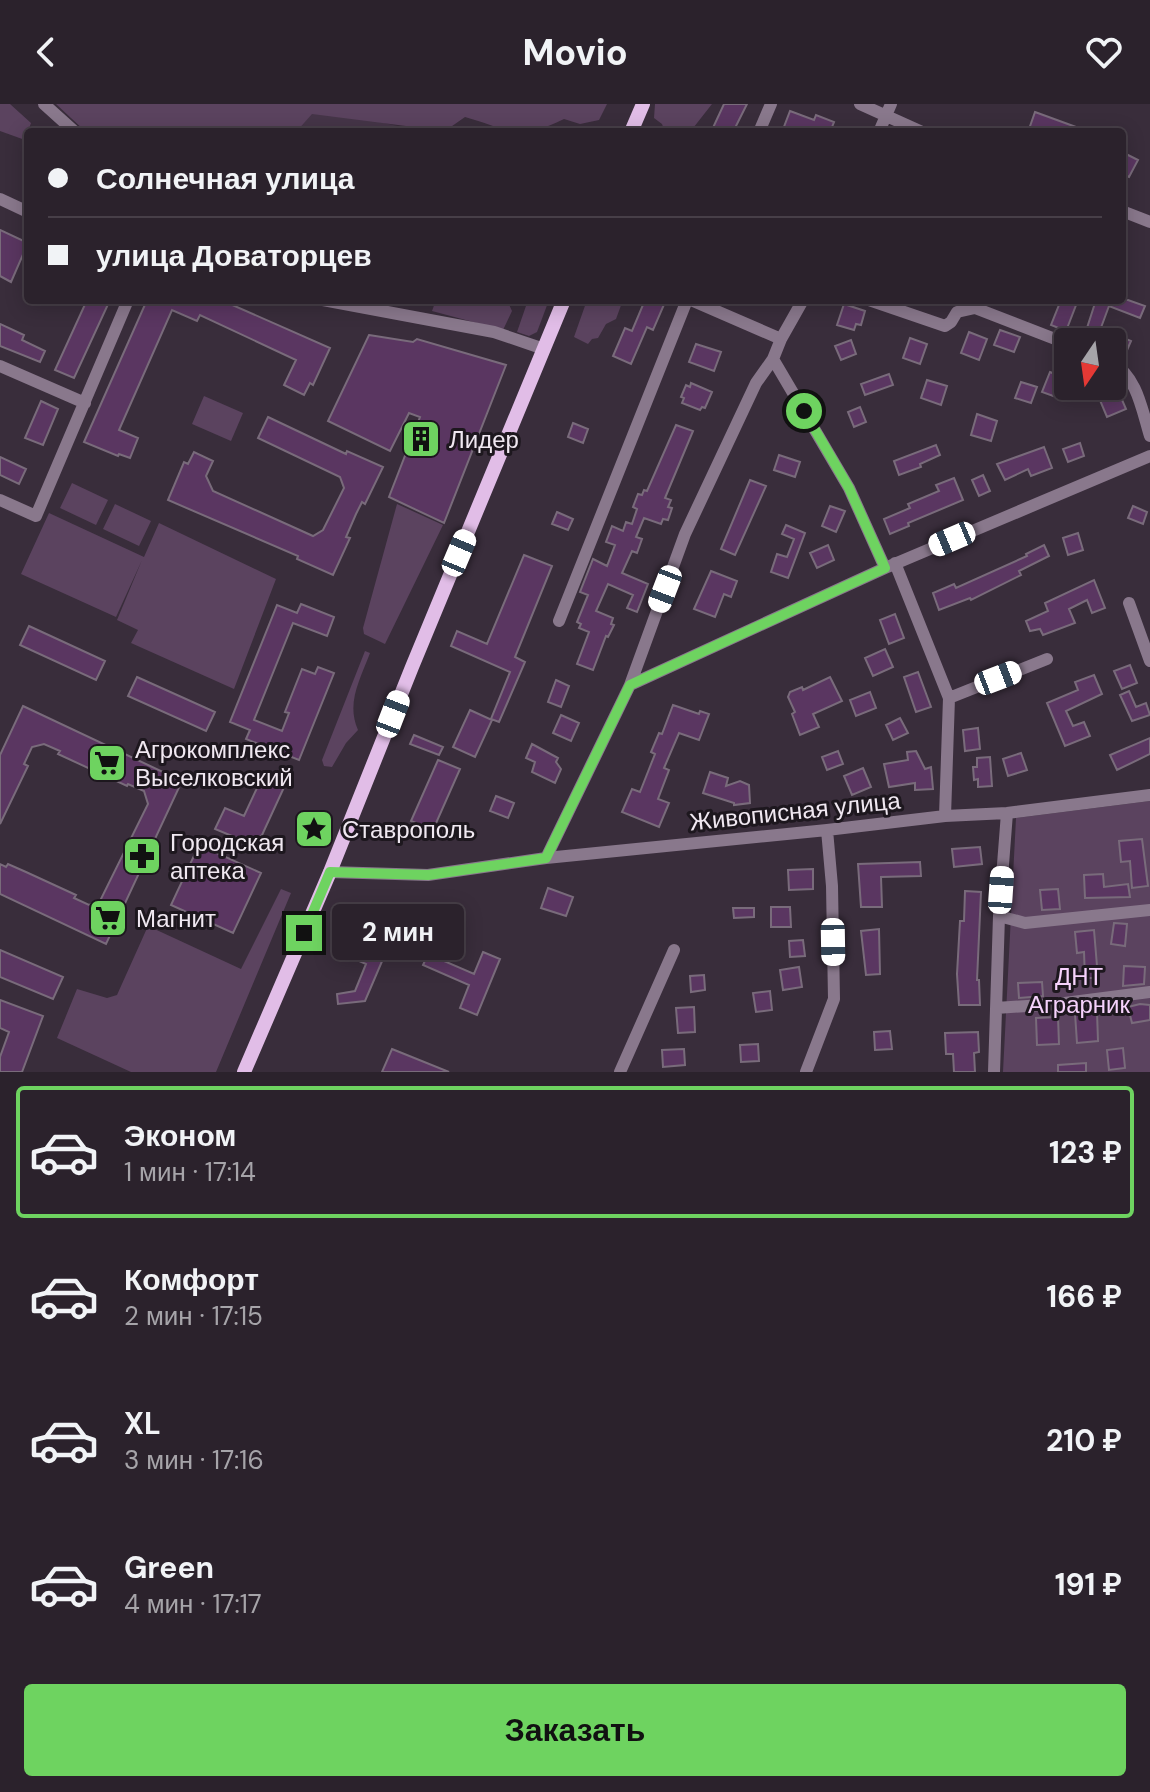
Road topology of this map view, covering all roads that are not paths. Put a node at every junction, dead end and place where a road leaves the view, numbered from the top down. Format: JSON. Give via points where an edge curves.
{"nodes":[{"id":1,"x":44,"y":104,"type":"edge"},
{"id":2,"x":643,"y":104,"type":"edge"},
{"id":3,"x":771,"y":104,"type":"edge"},
{"id":4,"x":860,"y":104,"type":"edge"},
{"id":5,"x":888,"y":110,"type":"edge"},
{"id":6,"x":71,"y":128,"type":"edge"},
{"id":7,"x":633,"y":128,"type":"edge"},
{"id":8,"x":761,"y":128,"type":"edge"},
{"id":9,"x":916,"y":128,"type":"edge"},
{"id":10,"x":0,"y":199,"type":"edge"},
{"id":11,"x":24,"y":210,"type":"edge"},
{"id":12,"x":1126,"y":213,"type":"edge"},
{"id":13,"x":1150,"y":222,"type":"edge"},
{"id":14,"x":126,"y":304,"type":"edge"},
{"id":15,"x":344,"y":304,"type":"edge"},
{"id":16,"x":562,"y":304,"type":"edge"},
{"id":17,"x":687,"y":304,"type":"edge"},
{"id":18,"x":698,"y":304,"type":"edge"},
{"id":19,"x":801,"y":304,"type":"edge"},
{"id":20,"x":881,"y":304,"type":"edge"},
{"id":21,"x":781,"y":339,"type":"junction"},
{"id":22,"x":1054,"y":339,"type":"edge"},
{"id":23,"x":544,"y":349,"type":"junction"},
{"id":24,"x":773,"y":359,"type":"junction"},
{"id":25,"x":0,"y":366,"type":"edge"},
{"id":26,"x":1126,"y":374,"type":"edge"},
{"id":27,"x":85,"y":403,"type":"junction"},
{"id":28,"x":1150,"y":436,"type":"edge"},
{"id":29,"x":1150,"y":456,"type":"edge"},
{"id":30,"x":0,"y":500,"type":"edge"},
{"id":31,"x":890,"y":565,"type":"junction"},
{"id":32,"x":1129,"y":603,"type":"dead end"},
{"id":33,"x":559,"y":621,"type":"dead end"},
{"id":34,"x":1047,"y":659,"type":"dead end"},
{"id":35,"x":1150,"y":661,"type":"edge"},
{"id":36,"x":630,"y":685,"type":"junction"},
{"id":37,"x":949,"y":698,"type":"junction"},
{"id":38,"x":1150,"y":795,"type":"edge"},
{"id":39,"x":1007,"y":813,"type":"junction"},
{"id":40,"x":945,"y":816,"type":"junction"},
{"id":41,"x":827,"y":830,"type":"junction"},
{"id":42,"x":546,"y":858,"type":"junction"},
{"id":43,"x":330,"y":872,"type":"junction"},
{"id":44,"x":1150,"y":910,"type":"edge"},
{"id":45,"x":999,"y":916,"type":"junction"},
{"id":46,"x":674,"y":950,"type":"dead end"},
{"id":47,"x":1150,"y":992,"type":"edge"},
{"id":48,"x":996,"y":1008,"type":"junction"},
{"id":49,"x":244,"y":1072,"type":"edge"},
{"id":50,"x":620,"y":1072,"type":"edge"},
{"id":51,"x":806,"y":1072,"type":"edge"},
{"id":52,"x":994,"y":1072,"type":"edge"}],
"edges":[{"from":1,"to":6,"type":"street"},
{"from":2,"to":7,"type":"main road"},
{"from":3,"to":8,"type":"street"},
{"from":4,"to":5,"type":"street"},
{"from":5,"to":9,"type":"street"},
{"from":10,"to":11,"type":"street"},
{"from":12,"to":13,"type":"street"},
{"from":14,"to":27,"type":"street"},
{"from":15,"to":23,"type":"street","via":[[494,332]]},
{"from":16,"to":23,"type":"main road"},
{"from":17,"to":33,"type":"street"},
{"from":18,"to":21,"type":"street"},
{"from":19,"to":21,"type":"street"},
{"from":20,"to":22,"type":"street","via":[[945,326],[957,312],[975,308]]},
{"from":21,"to":24,"type":"street"},
{"from":23,"to":43,"type":"main road"},
{"from":24,"to":31,"type":"street"},
{"from":24,"to":36,"type":"street","via":[[756,383],[685,534]]},
{"from":25,"to":27,"type":"street"},
{"from":26,"to":28,"type":"street"},
{"from":27,"to":30,"type":"street","via":[[36,516]]},
{"from":29,"to":31,"type":"street"},
{"from":31,"to":36,"type":"street"},
{"from":31,"to":37,"type":"street"},
{"from":32,"to":35,"type":"street"},
{"from":34,"to":37,"type":"street"},
{"from":36,"to":42,"type":"street"},
{"from":37,"to":40,"type":"street"},
{"from":38,"to":39,"type":"street","name":"Живописная улица"},
{"from":39,"to":40,"type":"street","name":"Живописная улица"},
{"from":39,"to":45,"type":"street"},
{"from":40,"to":41,"type":"street","name":"Живописная улица"},
{"from":41,"to":42,"type":"street","name":"Живописная улица"},
{"from":41,"to":51,"type":"street","via":[[834,999]]},
{"from":42,"to":43,"type":"street","name":"Живописная улица","via":[[428,875]]},
{"from":43,"to":49,"type":"main road"},
{"from":44,"to":45,"type":"street","via":[[1025,923]]},
{"from":45,"to":48,"type":"street"},
{"from":46,"to":50,"type":"street"},
{"from":47,"to":48,"type":"street"},
{"from":48,"to":52,"type":"street"}]}
